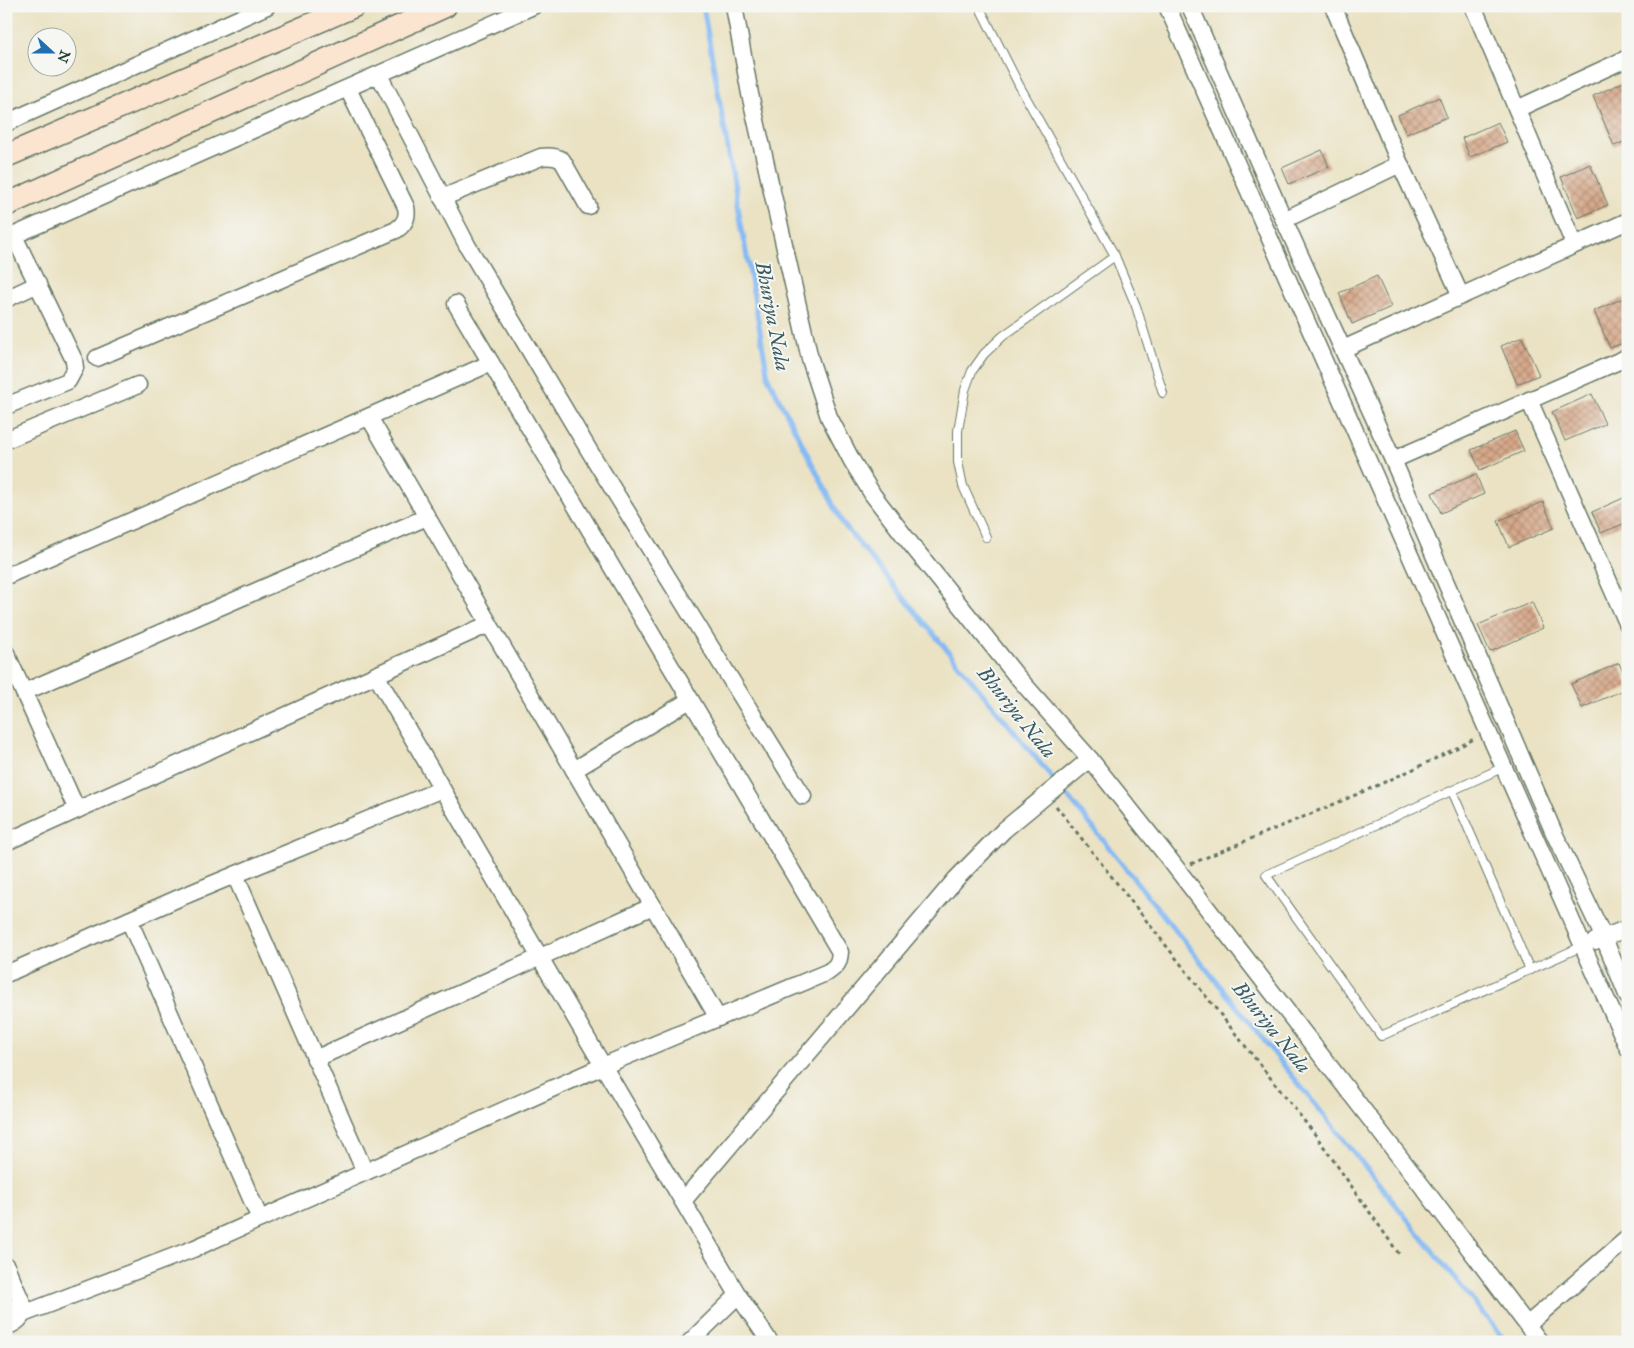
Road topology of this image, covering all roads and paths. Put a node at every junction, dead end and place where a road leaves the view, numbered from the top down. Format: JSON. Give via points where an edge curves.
{"nodes":[{"id":1,"x":267,"y":6,"type":"edge"},
{"id":2,"x":354,"y":6,"type":"edge"},
{"id":3,"x":444,"y":6,"type":"edge"},
{"id":4,"x":533,"y":6,"type":"edge"},
{"id":5,"x":734,"y":6,"type":"edge"},
{"id":6,"x":979,"y":6,"type":"edge"},
{"id":7,"x":1166,"y":6,"type":"edge"},
{"id":8,"x":1190,"y":6,"type":"edge"},
{"id":9,"x":1333,"y":6,"type":"edge"},
{"id":10,"x":1474,"y":6,"type":"edge"},
{"id":11,"x":1628,"y":58,"type":"edge"},
{"id":12,"x":379,"y":75,"type":"junction"},
{"id":13,"x":348,"y":88,"type":"junction"},
{"id":14,"x":1517,"y":110,"type":"junction"},
{"id":15,"x":6,"y":123,"type":"edge"},
{"id":16,"x":6,"y":156,"type":"edge"},
{"id":17,"x":1400,"y":164,"type":"junction"},
{"id":18,"x":442,"y":198,"type":"junction"},
{"id":19,"x":6,"y":205,"type":"edge"},
{"id":20,"x":588,"y":206,"type":"dead end"},
{"id":21,"x":1284,"y":220,"type":"junction"},
{"id":22,"x":1628,"y":221,"type":"edge"},
{"id":23,"x":10,"y":238,"type":"edge"},
{"id":24,"x":1574,"y":244,"type":"junction"},
{"id":25,"x":1115,"y":256,"type":"junction"},
{"id":26,"x":38,"y":284,"type":"junction"},
{"id":27,"x":1461,"y":296,"type":"junction"},
{"id":28,"x":6,"y":299,"type":"edge"},
{"id":29,"x":456,"y":304,"type":"dead end"},
{"id":30,"x":1343,"y":349,"type":"junction"},
{"id":31,"x":1628,"y":357,"type":"edge"},
{"id":32,"x":97,"y":358,"type":"dead end"},
{"id":33,"x":491,"y":363,"type":"junction"},
{"id":34,"x":138,"y":385,"type":"dead end"},
{"id":35,"x":1163,"y":393,"type":"dead end"},
{"id":36,"x":1529,"y":400,"type":"junction"},
{"id":37,"x":6,"y":406,"type":"edge"},
{"id":38,"x":369,"y":417,"type":"junction"},
{"id":39,"x":6,"y":440,"type":"edge"},
{"id":40,"x":1393,"y":460,"type":"junction"},
{"id":41,"x":427,"y":517,"type":"junction"},
{"id":42,"x":986,"y":537,"type":"dead end"},
{"id":43,"x":6,"y":576,"type":"edge"},
{"id":44,"x":489,"y":624,"type":"junction"},
{"id":45,"x":1628,"y":625,"type":"edge"},
{"id":46,"x":6,"y":653,"type":"edge"},
{"id":47,"x":376,"y":675,"type":"junction"},
{"id":48,"x":24,"y":692,"type":"junction"},
{"id":49,"x":690,"y":700,"type":"junction"},
{"id":50,"x":1488,"y":732,"type":"junction"},
{"id":51,"x":1084,"y":764,"type":"junction"},
{"id":52,"x":1504,"y":767,"type":"junction"},
{"id":53,"x":574,"y":770,"type":"junction"},
{"id":54,"x":442,"y":789,"type":"junction"},
{"id":55,"x":1050,"y":791,"type":"junction"},
{"id":56,"x":1452,"y":791,"type":"junction"},
{"id":57,"x":803,"y":796,"type":"dead end"},
{"id":58,"x":78,"y":810,"type":"junction"},
{"id":59,"x":6,"y":842,"type":"edge"},
{"id":60,"x":1177,"y":870,"type":"junction"},
{"id":61,"x":235,"y":875,"type":"junction"},
{"id":62,"x":653,"y":906,"type":"junction"},
{"id":63,"x":129,"y":920,"type":"junction"},
{"id":64,"x":1628,"y":928,"type":"edge"},
{"id":65,"x":1604,"y":938,"type":"junction"},
{"id":66,"x":1584,"y":946,"type":"junction"},
{"id":67,"x":540,"y":958,"type":"junction"},
{"id":68,"x":1530,"y":970,"type":"junction"},
{"id":69,"x":6,"y":974,"type":"edge"},
{"id":70,"x":1628,"y":998,"type":"edge"},
{"id":71,"x":718,"y":1018,"type":"junction"},
{"id":72,"x":1628,"y":1048,"type":"edge"},
{"id":73,"x":316,"y":1059,"type":"junction"},
{"id":74,"x":603,"y":1066,"type":"junction"},
{"id":75,"x":365,"y":1172,"type":"junction"},
{"id":76,"x":684,"y":1201,"type":"junction"},
{"id":77,"x":260,"y":1219,"type":"junction"},
{"id":78,"x":1628,"y":1238,"type":"edge"},
{"id":79,"x":1399,"y":1254,"type":"dead end"},
{"id":80,"x":6,"y":1266,"type":"edge"},
{"id":81,"x":738,"y":1295,"type":"junction"},
{"id":82,"x":6,"y":1306,"type":"edge"},
{"id":83,"x":23,"y":1314,"type":"junction"},
{"id":84,"x":1527,"y":1325,"type":"junction"},
{"id":85,"x":6,"y":1327,"type":"edge"},
{"id":86,"x":690,"y":1342,"type":"edge"},
{"id":87,"x":770,"y":1342,"type":"edge"},
{"id":88,"x":1540,"y":1342,"type":"edge"}],
"edges":[{"from":1,"to":15,"type":"street"},
{"from":2,"to":16,"type":"street"},
{"from":3,"to":19,"type":"street"},
{"from":4,"to":12,"type":"street"},
{"from":5,"to":51,"type":"street","via":[[750,94],[810,360],[829,417],[868,486],[901,531]]},
{"from":6,"to":25,"type":"lane","via":[[1019,85]]},
{"from":7,"to":50,"type":"street"},
{"from":8,"to":21,"type":"street"},
{"from":9,"to":17,"type":"street"},
{"from":10,"to":14,"type":"street"},
{"from":11,"to":14,"type":"street"},
{"from":12,"to":13,"type":"street"},
{"from":12,"to":18,"type":"street"},
{"from":13,"to":23,"type":"street"},
{"from":13,"to":32,"type":"street","via":[[406,207],[402,226]]},
{"from":14,"to":24,"type":"street"},
{"from":17,"to":21,"type":"street"},
{"from":17,"to":27,"type":"street"},
{"from":18,"to":20,"type":"street","via":[[549,156],[562,160]]},
{"from":18,"to":57,"type":"street","via":[[466,245],[590,452]]},
{"from":21,"to":30,"type":"street"},
{"from":22,"to":24,"type":"street"},
{"from":23,"to":26,"type":"street"},
{"from":24,"to":27,"type":"street"},
{"from":25,"to":35,"type":"lane","via":[[1136,306]]},
{"from":25,"to":42,"type":"lane","via":[[1003,336],[972,371],[958,431],[958,462],[963,486]]},
{"from":26,"to":28,"type":"street"},
{"from":26,"to":37,"type":"street","via":[[75,368],[68,381]]},
{"from":27,"to":30,"type":"street"},
{"from":29,"to":33,"type":"street"},
{"from":30,"to":40,"type":"street"},
{"from":31,"to":36,"type":"street"},
{"from":33,"to":38,"type":"street"},
{"from":33,"to":49,"type":"street"},
{"from":34,"to":39,"type":"street"},
{"from":36,"to":40,"type":"street"},
{"from":36,"to":45,"type":"street"},
{"from":38,"to":41,"type":"street"},
{"from":38,"to":43,"type":"street"},
{"from":40,"to":65,"type":"street","via":[[1554,833]]},
{"from":41,"to":44,"type":"street"},
{"from":41,"to":48,"type":"street"},
{"from":44,"to":47,"type":"street"},
{"from":44,"to":53,"type":"street"},
{"from":46,"to":48,"type":"street"},
{"from":47,"to":54,"type":"street"},
{"from":47,"to":58,"type":"street"},
{"from":48,"to":58,"type":"street"},
{"from":49,"to":53,"type":"street"},
{"from":49,"to":71,"type":"street","via":[[840,952],[839,962],[828,972]]},
{"from":50,"to":52,"type":"street"},
{"from":50,"to":60,"type":"path","via":[[1431,762]]},
{"from":51,"to":55,"type":"street"},
{"from":51,"to":60,"type":"street"},
{"from":52,"to":56,"type":"lane"},
{"from":52,"to":66,"type":"street"},
{"from":53,"to":62,"type":"street"},
{"from":54,"to":61,"type":"street"},
{"from":54,"to":67,"type":"street"},
{"from":55,"to":76,"type":"street","via":[[1004,830],[956,878]]},
{"from":55,"to":79,"type":"path","via":[[1317,1136]]},
{"from":56,"to":68,"type":"lane"},
{"from":56,"to":68,"type":"lane","via":[[1266,875],[1381,1036]]},
{"from":58,"to":59,"type":"street"},
{"from":60,"to":84,"type":"street"},
{"from":61,"to":63,"type":"street"},
{"from":61,"to":73,"type":"street"},
{"from":62,"to":67,"type":"street"},
{"from":62,"to":71,"type":"street"},
{"from":63,"to":69,"type":"street"},
{"from":63,"to":77,"type":"street"},
{"from":64,"to":65,"type":"street"},
{"from":65,"to":66,"type":"street"},
{"from":65,"to":70,"type":"street"},
{"from":66,"to":68,"type":"lane"},
{"from":66,"to":72,"type":"street"},
{"from":67,"to":73,"type":"street"},
{"from":67,"to":74,"type":"street"},
{"from":71,"to":74,"type":"street"},
{"from":73,"to":75,"type":"street"},
{"from":74,"to":75,"type":"street"},
{"from":74,"to":76,"type":"street"},
{"from":75,"to":77,"type":"street"},
{"from":76,"to":81,"type":"street"},
{"from":77,"to":83,"type":"street","via":[[193,1249]]},
{"from":78,"to":84,"type":"street"},
{"from":80,"to":83,"type":"street","via":[[24,1307]]},
{"from":81,"to":86,"type":"street"},
{"from":81,"to":87,"type":"street"},
{"from":82,"to":83,"type":"street"},
{"from":83,"to":85,"type":"street","via":[[17,1323]]},
{"from":84,"to":88,"type":"street"}]}
